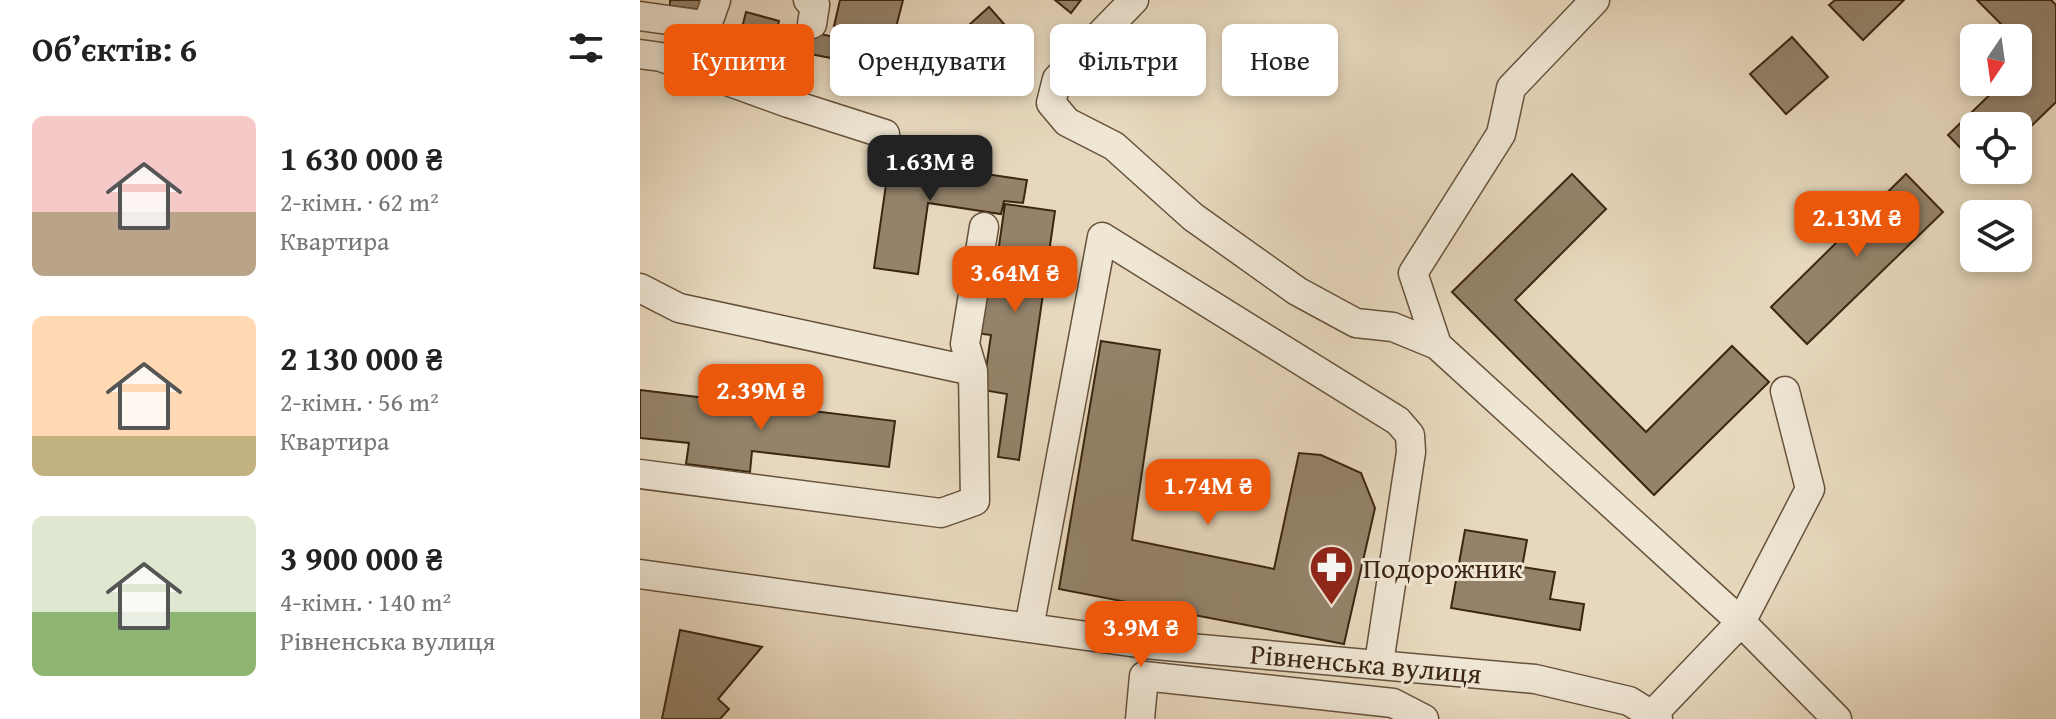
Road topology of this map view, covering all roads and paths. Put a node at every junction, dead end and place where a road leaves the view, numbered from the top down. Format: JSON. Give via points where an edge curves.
{"nodes":[{"id":1,"x":716,"y":0,"type":"edge"},
{"id":2,"x":1134,"y":0,"type":"edge"},
{"id":3,"x":1595,"y":0,"type":"edge"},
{"id":4,"x":640,"y":16,"type":"edge"},
{"id":5,"x":640,"y":54,"type":"edge"},
{"id":6,"x":885,"y":134,"type":"dead end"},
{"id":7,"x":984,"y":227,"type":"dead end"},
{"id":8,"x":640,"y":288,"type":"edge"},
{"id":9,"x":1437,"y":345,"type":"junction"},
{"id":10,"x":973,"y":371,"type":"junction"},
{"id":11,"x":1785,"y":391,"type":"dead end"},
{"id":12,"x":640,"y":474,"type":"edge"},
{"id":13,"x":640,"y":574,"type":"edge"},
{"id":14,"x":1741,"y":622,"type":"junction"},
{"id":15,"x":1029,"y":628,"type":"junction"},
{"id":16,"x":1145,"y":644,"type":"junction"},
{"id":17,"x":1379,"y":663,"type":"junction"},
{"id":18,"x":1144,"y":676,"type":"junction"},
{"id":19,"x":1655,"y":717,"type":"edge"},
{"id":20,"x":1140,"y":719,"type":"edge"},
{"id":21,"x":1424,"y":719,"type":"edge"},
{"id":22,"x":1837,"y":719,"type":"edge"}],
"edges":[{"from":1,"to":4,"type":"street","via":[[704,25]]},
{"from":2,"to":9,"type":"street","via":[[1057,79],[1051,103],[1067,122],[1114,146],[1193,217],[1297,291],[1356,323],[1393,327]]},
{"from":3,"to":9,"type":"street","via":[[1511,88],[1501,134],[1413,273]]},
{"from":5,"to":6,"type":"street"},
{"from":7,"to":10,"type":"street","via":[[965,344]]},
{"from":8,"to":10,"type":"street","via":[[679,308]]},
{"from":9,"to":14,"type":"street"},
{"from":10,"to":12,"type":"street","via":[[975,501],[941,513]]},
{"from":11,"to":14,"type":"street","via":[[1810,489]]},
{"from":13,"to":15,"type":"street","name":"Рівненська вулиця"},
{"from":14,"to":19,"type":"street"},
{"from":14,"to":22,"type":"street"},
{"from":15,"to":16,"type":"street","name":"Рівненська вулиця"},
{"from":15,"to":17,"type":"street","via":[[1102,237],[1398,421],[1410,435]]},
{"from":16,"to":17,"type":"street","name":"Рівненська вулиця"},
{"from":16,"to":18,"type":"street"},
{"from":17,"to":19,"type":"street","name":"Рівненська вулиця","via":[[1535,679],[1629,701]]},
{"from":18,"to":20,"type":"street"},
{"from":18,"to":21,"type":"street","via":[[1393,703]]}]}
